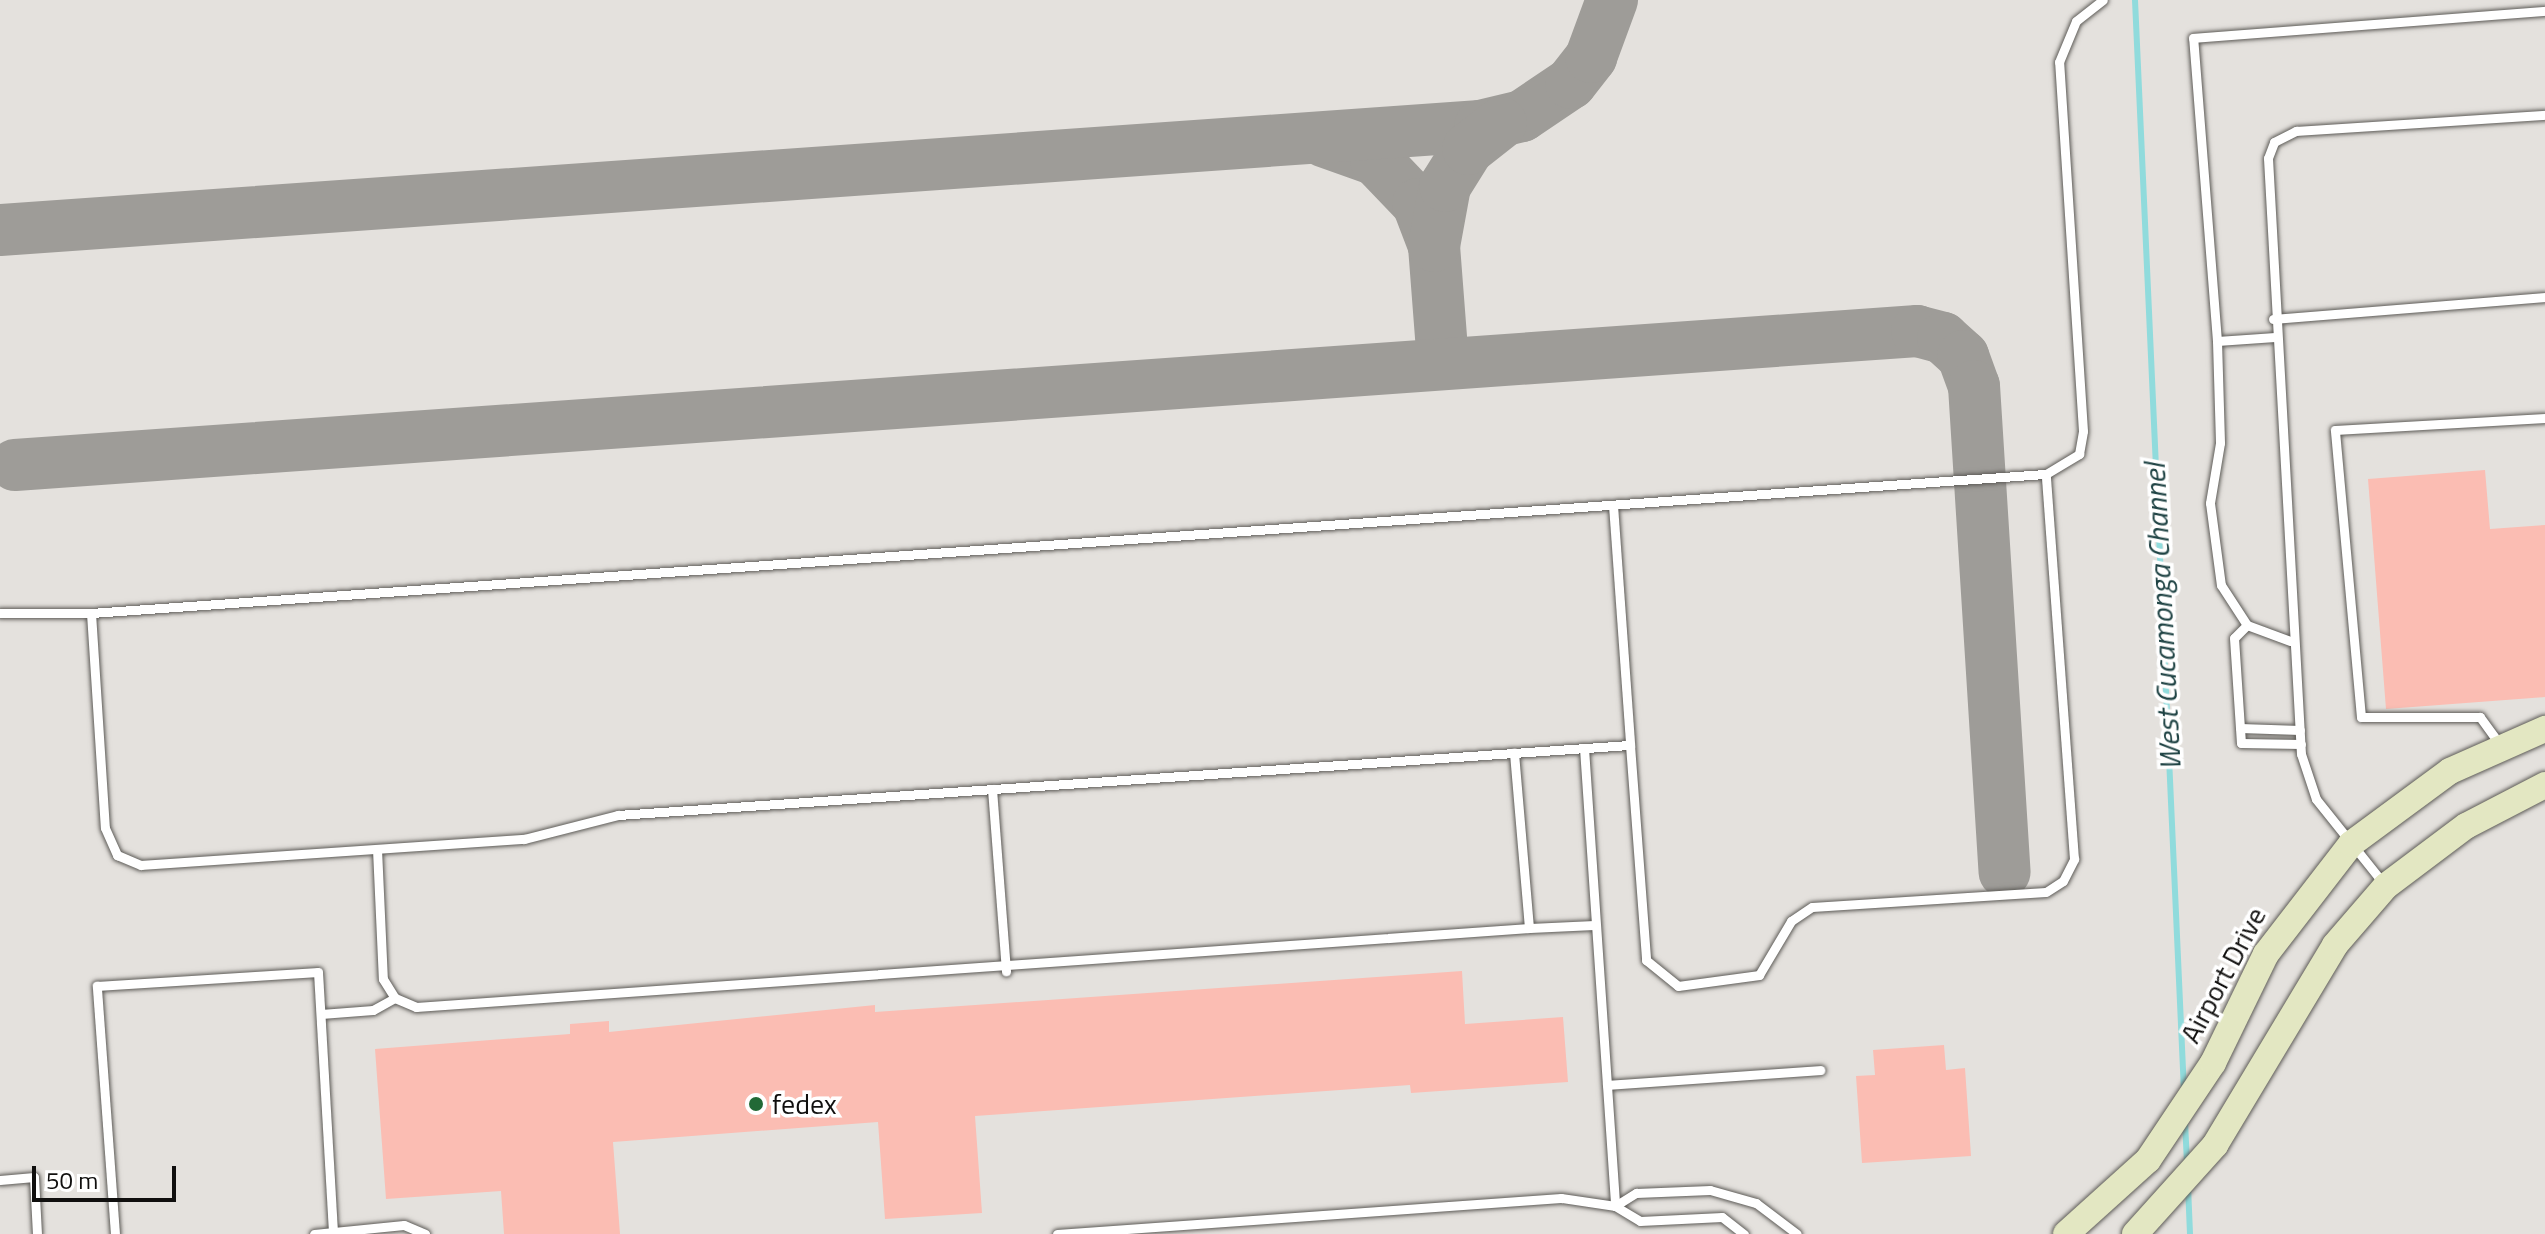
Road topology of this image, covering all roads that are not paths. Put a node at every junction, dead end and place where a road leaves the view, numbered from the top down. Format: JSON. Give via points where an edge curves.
{"nodes":[{"id":1,"x":2103,"y":0,"type":"edge"},
{"id":2,"x":2545,"y":11,"type":"edge"},
{"id":3,"x":2545,"y":115,"type":"edge"},
{"id":4,"x":2545,"y":297,"type":"edge"},
{"id":5,"x":2273,"y":319,"type":"junction"},
{"id":6,"x":2275,"y":337,"type":"junction"},
{"id":7,"x":2217,"y":341,"type":"junction"},
{"id":8,"x":2545,"y":418,"type":"edge"},
{"id":9,"x":2046,"y":474,"type":"junction"},
{"id":10,"x":1613,"y":505,"type":"junction"},
{"id":11,"x":0,"y":613,"type":"edge"},
{"id":12,"x":91,"y":613,"type":"junction"},
{"id":13,"x":2247,"y":625,"type":"junction"},
{"id":14,"x":2290,"y":641,"type":"junction"},
{"id":15,"x":2240,"y":728,"type":"junction"},
{"id":16,"x":2545,"y":729,"type":"edge"},
{"id":17,"x":2300,"y":730,"type":"junction"},
{"id":18,"x":2301,"y":744,"type":"junction"},
{"id":19,"x":1630,"y":745,"type":"junction"},
{"id":20,"x":2501,"y":746,"type":"junction"},
{"id":21,"x":1584,"y":748,"type":"junction"},
{"id":22,"x":1514,"y":753,"type":"junction"},
{"id":23,"x":2545,"y":785,"type":"edge"},
{"id":24,"x":992,"y":789,"type":"junction"},
{"id":25,"x":2351,"y":844,"type":"junction"},
{"id":26,"x":377,"y":849,"type":"junction"},
{"id":27,"x":2386,"y":886,"type":"junction"},
{"id":28,"x":1595,"y":925,"type":"junction"},
{"id":29,"x":1529,"y":928,"type":"junction"},
{"id":30,"x":1006,"y":971,"type":"junction"},
{"id":31,"x":395,"y":998,"type":"junction"},
{"id":32,"x":321,"y":1014,"type":"junction"},
{"id":33,"x":1820,"y":1070,"type":"dead end"},
{"id":34,"x":1607,"y":1085,"type":"junction"},
{"id":35,"x":0,"y":1180,"type":"edge"},
{"id":36,"x":1615,"y":1206,"type":"junction"},
{"id":37,"x":333,"y":1229,"type":"junction"},
{"id":38,"x":37,"y":1234,"type":"edge"},
{"id":39,"x":115,"y":1234,"type":"edge"},
{"id":40,"x":317,"y":1234,"type":"edge"},
{"id":41,"x":425,"y":1234,"type":"edge"},
{"id":42,"x":1057,"y":1234,"type":"edge"},
{"id":43,"x":1744,"y":1234,"type":"edge"},
{"id":44,"x":1797,"y":1234,"type":"edge"},
{"id":45,"x":2066,"y":1234,"type":"edge"},
{"id":46,"x":2135,"y":1234,"type":"edge"}],
"edges":[{"from":1,"to":9,"type":"lane","via":[[2076,21],[2059,62],[2083,431],[2079,454]]},
{"from":2,"to":7,"type":"lane","via":[[2193,38]]},
{"from":3,"to":5,"type":"lane","via":[[2296,131],[2274,142],[2268,158]]},
{"from":4,"to":5,"type":"lane"},
{"from":5,"to":6,"type":"lane"},
{"from":6,"to":7,"type":"lane"},
{"from":6,"to":14,"type":"lane"},
{"from":7,"to":13,"type":"lane","via":[[2220,443],[2212,535],[2221,585]]},
{"from":8,"to":20,"type":"lane","via":[[2335,430],[2361,717],[2480,717]]},
{"from":9,"to":10,"type":"lane"},
{"from":9,"to":19,"type":"lane","via":[[2074,859],[2063,881],[2046,892],[1812,907],[1791,921],[1759,975],[1678,986],[1646,960]]},
{"from":10,"to":12,"type":"lane"},
{"from":10,"to":19,"type":"lane"},
{"from":11,"to":12,"type":"lane"},
{"from":12,"to":26,"type":"lane","via":[[105,828],[117,855],[141,865]]},
{"from":13,"to":14,"type":"lane"},
{"from":13,"to":15,"type":"lane","via":[[2234,638]]},
{"from":14,"to":17,"type":"lane"},
{"from":15,"to":17,"type":"lane"},
{"from":15,"to":18,"type":"lane","via":[[2241,743]]},
{"from":16,"to":20,"type":"main road","name":"Airport Drive"},
{"from":17,"to":18,"type":"lane"},
{"from":18,"to":25,"type":"lane","via":[[2316,799]]},
{"from":19,"to":21,"type":"lane"},
{"from":20,"to":25,"type":"main road","name":"Airport Drive","via":[[2450,771]]},
{"from":21,"to":22,"type":"lane"},
{"from":21,"to":28,"type":"lane"},
{"from":22,"to":24,"type":"lane"},
{"from":22,"to":29,"type":"lane"},
{"from":23,"to":27,"type":"main road","via":[[2466,826]]},
{"from":24,"to":26,"type":"lane","via":[[618,815],[524,839]]},
{"from":24,"to":30,"type":"lane"},
{"from":25,"to":27,"type":"lane"},
{"from":25,"to":45,"type":"main road","name":"Airport Drive","via":[[2266,954],[2200,1084],[2169,1131]]},
{"from":26,"to":31,"type":"lane","via":[[383,979]]},
{"from":27,"to":46,"type":"main road","via":[[2335,945],[2204,1161]]},
{"from":28,"to":29,"type":"lane"},
{"from":28,"to":34,"type":"lane"},
{"from":29,"to":30,"type":"lane"},
{"from":30,"to":31,"type":"lane","via":[[416,1007]]},
{"from":31,"to":32,"type":"lane","via":[[373,1010]]},
{"from":32,"to":37,"type":"lane"},
{"from":32,"to":39,"type":"lane","via":[[318,972],[97,986]]},
{"from":33,"to":34,"type":"lane"},
{"from":34,"to":36,"type":"lane"},
{"from":35,"to":38,"type":"lane","via":[[34,1177]]},
{"from":36,"to":42,"type":"lane","via":[[1561,1198]]},
{"from":36,"to":43,"type":"lane","via":[[1640,1221],[1722,1217]]},
{"from":36,"to":44,"type":"lane","via":[[1636,1193],[1710,1190],[1756,1203]]},
{"from":37,"to":40,"type":"lane"},
{"from":37,"to":41,"type":"lane","via":[[404,1225]]}]}
